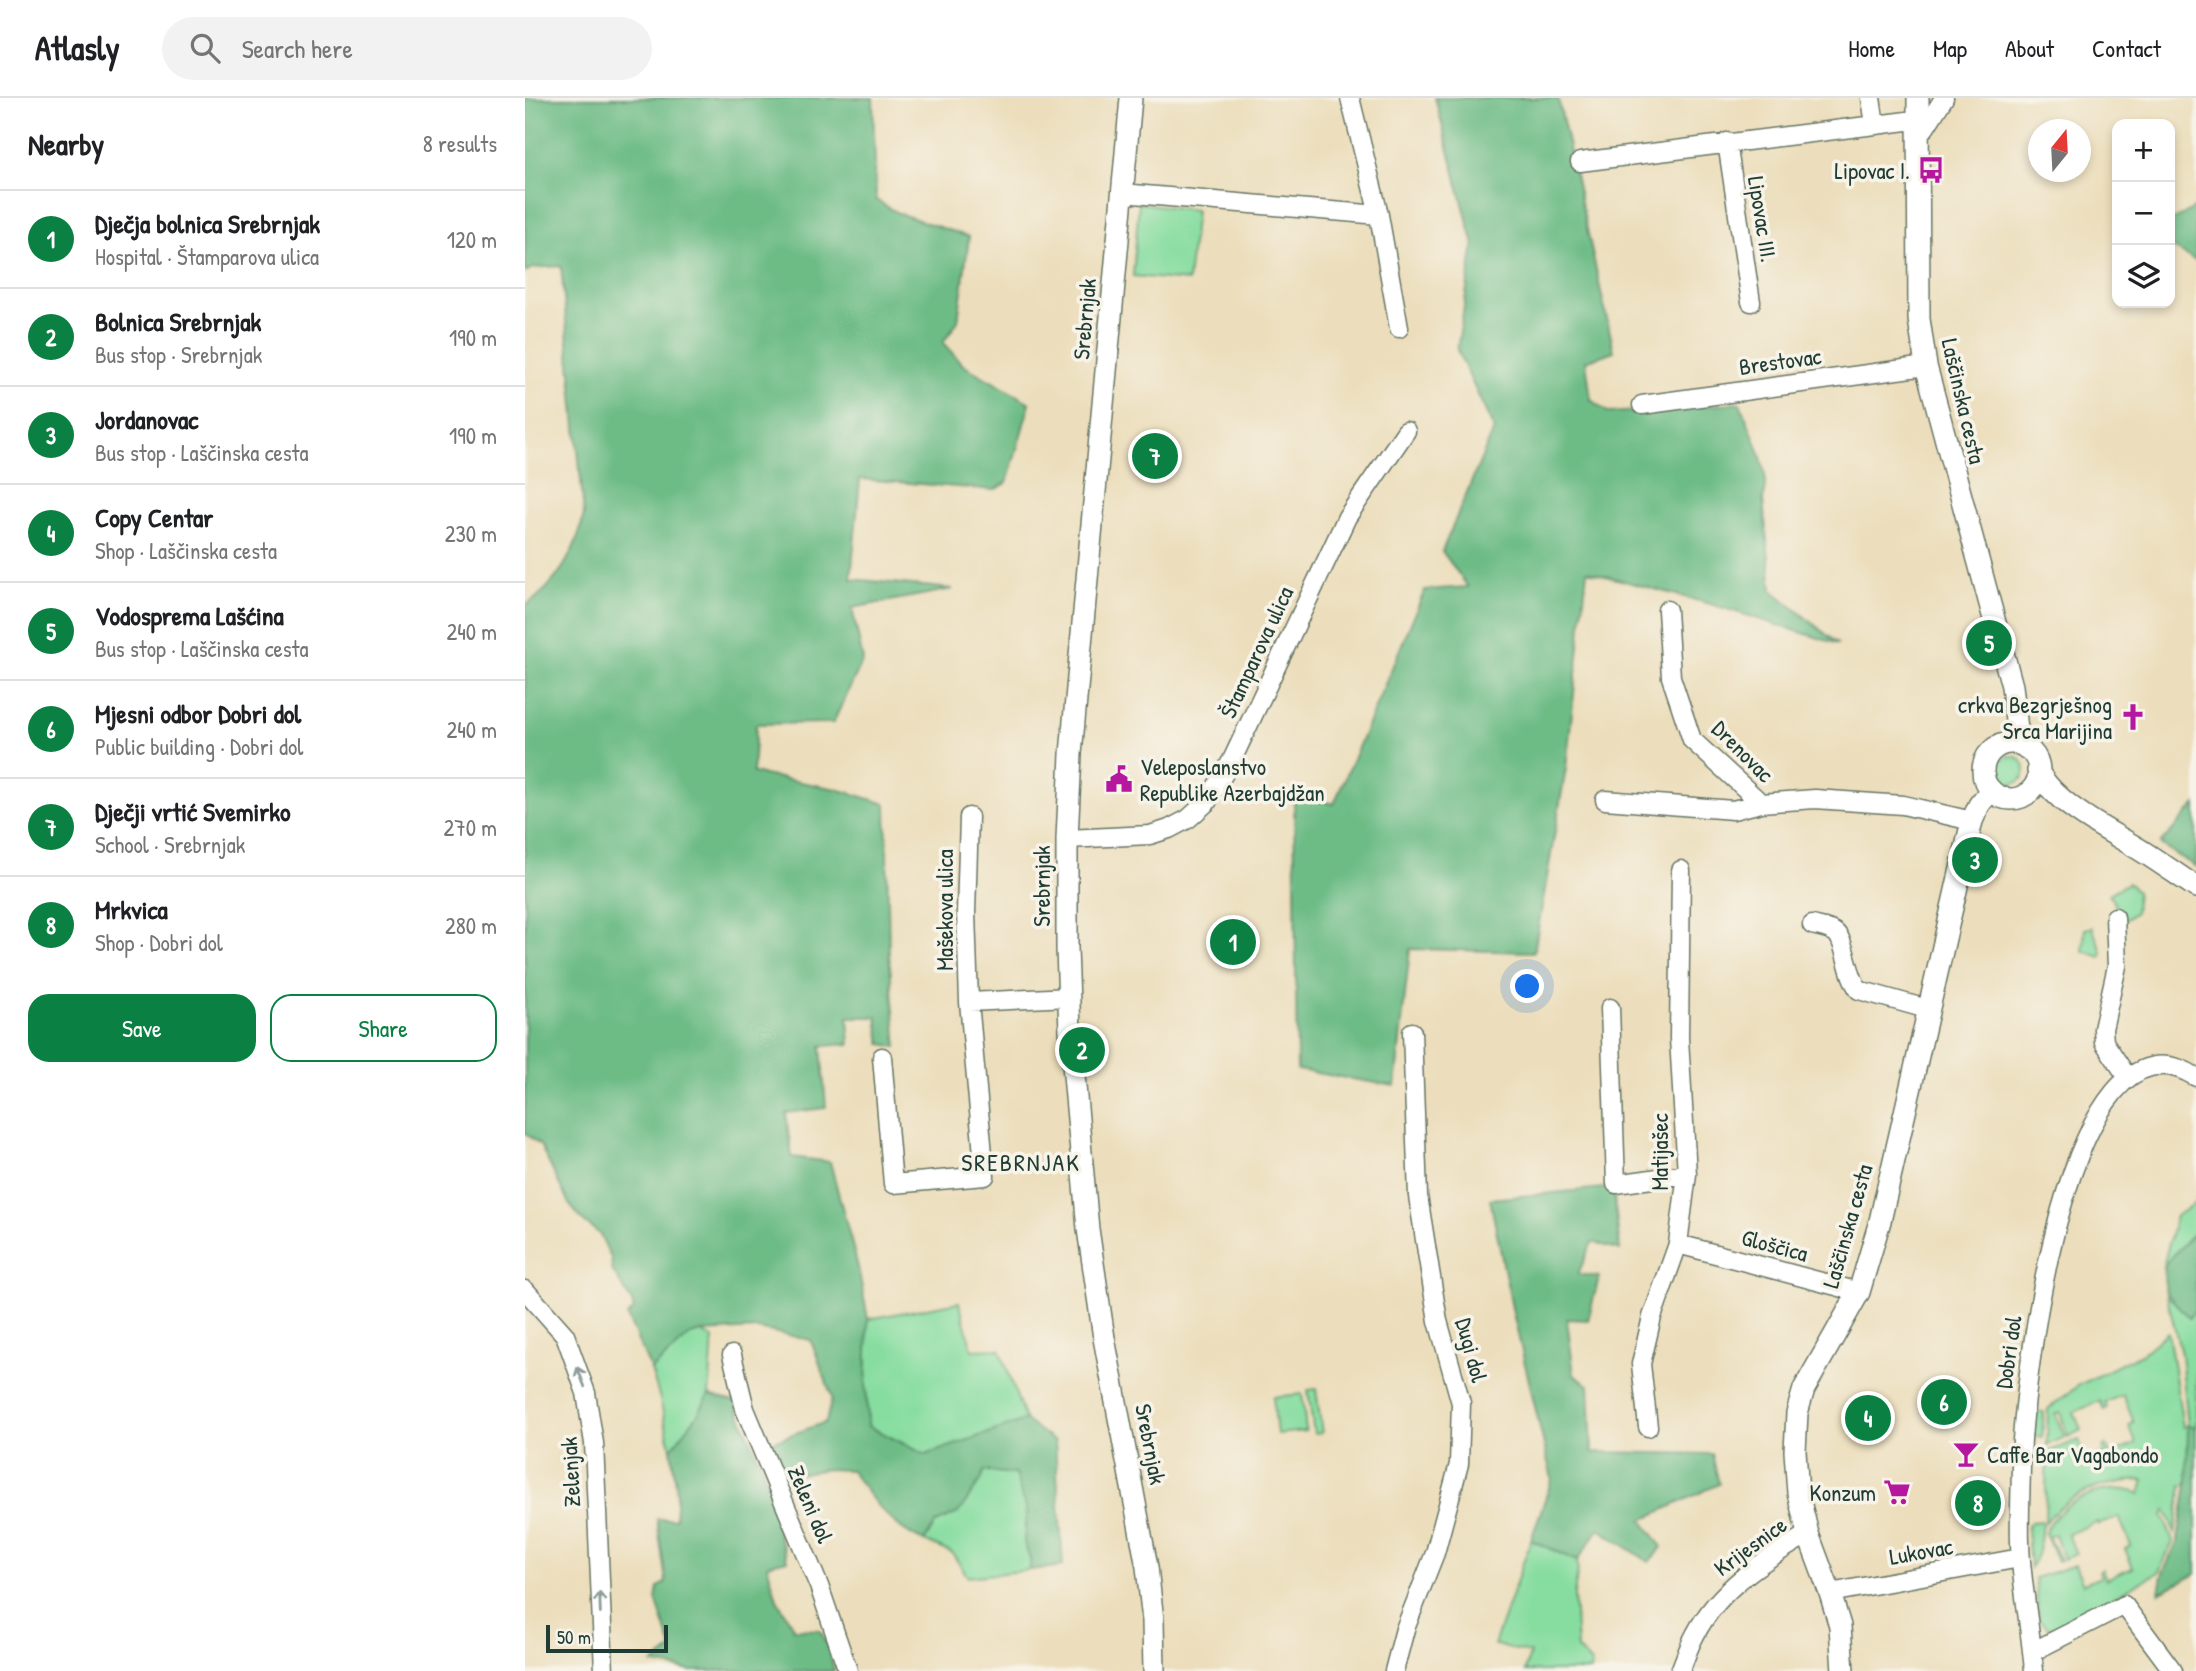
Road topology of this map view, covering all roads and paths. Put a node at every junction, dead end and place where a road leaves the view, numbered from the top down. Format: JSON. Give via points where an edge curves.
{"nodes":[{"id":1,"x":1131,"y":98,"type":"edge"},
{"id":2,"x":1350,"y":98,"type":"edge"},
{"id":3,"x":1871,"y":98,"type":"edge"},
{"id":4,"x":1918,"y":98,"type":"edge"},
{"id":5,"x":1944,"y":98,"type":"edge"},
{"id":6,"x":1875,"y":125,"type":"junction"},
{"id":7,"x":1924,"y":125,"type":"junction"},
{"id":8,"x":1727,"y":142,"type":"junction"},
{"id":9,"x":1580,"y":162,"type":"dead end"},
{"id":10,"x":1122,"y":193,"type":"junction"},
{"id":11,"x":1379,"y":215,"type":"junction"},
{"id":12,"x":1751,"y":302,"type":"dead end"},
{"id":13,"x":1399,"y":328,"type":"dead end"},
{"id":14,"x":1926,"y":366,"type":"junction"},
{"id":15,"x":1642,"y":405,"type":"dead end"},
{"id":16,"x":1406,"y":431,"type":"dead end"},
{"id":17,"x":1667,"y":610,"type":"dead end"},
{"id":18,"x":2008,"y":670,"type":"junction"},
{"id":19,"x":2026,"y":748,"type":"junction"},
{"id":20,"x":1993,"y":749,"type":"junction"},
{"id":21,"x":2038,"y":771,"type":"junction"},
{"id":22,"x":1990,"y":790,"type":"junction"},
{"id":23,"x":2023,"y":796,"type":"junction"},
{"id":24,"x":1605,"y":800,"type":"dead end"},
{"id":25,"x":1761,"y":803,"type":"junction"},
{"id":26,"x":969,"y":817,"type":"dead end"},
{"id":27,"x":1972,"y":821,"type":"junction"},
{"id":28,"x":2094,"y":822,"type":"junction"},
{"id":29,"x":1067,"y":839,"type":"junction"},
{"id":30,"x":1681,"y":870,"type":"dead end"},
{"id":31,"x":2196,"y":887,"type":"edge"},
{"id":32,"x":2115,"y":917,"type":"dead end"},
{"id":33,"x":1812,"y":925,"type":"dead end"},
{"id":34,"x":1069,"y":997,"type":"junction"},
{"id":35,"x":969,"y":1002,"type":"junction"},
{"id":36,"x":1610,"y":1008,"type":"dead end"},
{"id":37,"x":1927,"y":1009,"type":"junction"},
{"id":38,"x":1412,"y":1032,"type":"dead end"},
{"id":39,"x":882,"y":1056,"type":"dead end"},
{"id":40,"x":2196,"y":1077,"type":"edge"},
{"id":41,"x":2128,"y":1078,"type":"junction"},
{"id":42,"x":1687,"y":1174,"type":"junction"},
{"id":43,"x":1678,"y":1244,"type":"junction"},
{"id":44,"x":525,"y":1290,"type":"edge"},
{"id":45,"x":1859,"y":1292,"type":"junction"},
{"id":46,"x":732,"y":1355,"type":"dead end"},
{"id":47,"x":1647,"y":1427,"type":"dead end"},
{"id":48,"x":1808,"y":1534,"type":"junction"},
{"id":49,"x":2020,"y":1558,"type":"junction"},
{"id":50,"x":1830,"y":1593,"type":"junction"},
{"id":51,"x":2032,"y":1653,"type":"junction"},
{"id":52,"x":604,"y":1671,"type":"edge"},
{"id":53,"x":848,"y":1671,"type":"edge"},
{"id":54,"x":1154,"y":1671,"type":"edge"},
{"id":55,"x":1394,"y":1671,"type":"edge"},
{"id":56,"x":1680,"y":1671,"type":"edge"},
{"id":57,"x":1843,"y":1671,"type":"edge"},
{"id":58,"x":2034,"y":1671,"type":"edge"},
{"id":59,"x":2172,"y":1671,"type":"edge"}],
"edges":[{"from":1,"to":10,"type":"main road","name":"Srebrnjak"},
{"from":2,"to":11,"type":"street"},
{"from":3,"to":6,"type":"street"},
{"from":4,"to":7,"type":"main road","name":"Laščinska cesta"},
{"from":5,"to":7,"type":"street"},
{"from":6,"to":7,"type":"street"},
{"from":6,"to":8,"type":"street"},
{"from":7,"to":14,"type":"main road","name":"Laščinska cesta","via":[[1919,319]]},
{"from":8,"to":9,"type":"street"},
{"from":8,"to":12,"type":"street","name":"Lipovac III."},
{"from":10,"to":11,"type":"street"},
{"from":10,"to":29,"type":"main road","name":"Srebrnjak","via":[[1070,754]]},
{"from":11,"to":13,"type":"street"},
{"from":14,"to":15,"type":"street","name":"Brestovac"},
{"from":14,"to":18,"type":"main road","name":"Laščinska cesta"},
{"from":16,"to":29,"type":"street","name":"Štamparova ulica","via":[[1347,517],[1232,760],[1207,802],[1188,819],[1150,835]]},
{"from":17,"to":25,"type":"street","name":"Drenovac","via":[[1671,677],[1692,740]]},
{"from":18,"to":19,"type":"main road","name":"Laščinska cesta","via":[[2017,729]]},
{"from":18,"to":20,"type":"main road","name":"Laščinska cesta","via":[[2001,736]]},
{"from":19,"to":20,"type":"main road","via":[[2011,743]]},
{"from":19,"to":21,"type":"main road","via":[[2035,757]]},
{"from":20,"to":22,"type":"main road","via":[[1983,772]]},
{"from":21,"to":23,"type":"main road","via":[[2035,785]]},
{"from":21,"to":28,"type":"main road"},
{"from":22,"to":23,"type":"main road","via":[[2007,799]]},
{"from":22,"to":27,"type":"main road","name":"Laščinska cesta"},
{"from":23,"to":28,"type":"main road"},
{"from":24,"to":25,"type":"street","name":"Drenovac","via":[[1733,810]]},
{"from":25,"to":27,"type":"street","name":"Drenovac","via":[[1815,799],[1903,805]]},
{"from":26,"to":35,"type":"street","name":"Mašekova ulica"},
{"from":27,"to":37,"type":"main road","name":"Laščinska cesta"},
{"from":28,"to":31,"type":"main road"},
{"from":29,"to":34,"type":"main road","name":"Srebrnjak"},
{"from":30,"to":42,"type":"street","name":"Matijašec","via":[[1679,1038]]},
{"from":32,"to":41,"type":"street","via":[[2117,966],[2103,1030],[2104,1042]]},
{"from":33,"to":37,"type":"street","via":[[1840,936],[1849,972],[1859,989]]},
{"from":34,"to":35,"type":"street","name":"Mašekova ulica"},
{"from":34,"to":54,"type":"main road","name":"Srebrnjak","via":[[1088,1229],[1147,1567]]},
{"from":35,"to":39,"type":"street","name":"Mašekova ulica","via":[[985,1176],[893,1184]]},
{"from":36,"to":42,"type":"street","via":[[1616,1184]]},
{"from":37,"to":45,"type":"main road","name":"Laščinska cesta","via":[[1880,1221]]},
{"from":38,"to":55,"type":"street","name":"Dugi dol","via":[[1419,1196],[1439,1321],[1461,1402],[1459,1464],[1435,1553]]},
{"from":40,"to":41,"type":"street","name":"Dobri dol","via":[[2167,1065]]},
{"from":41,"to":49,"type":"street","name":"Dobri dol","via":[[2107,1101],[2086,1136],[2071,1172],[2045,1272],[2023,1432]]},
{"from":42,"to":43,"type":"street","name":"Matijašec"},
{"from":43,"to":45,"type":"street","name":"Gloščica"},
{"from":43,"to":47,"type":"street","name":"Matijašec","via":[[1641,1364]]},
{"from":52,"to":44,"type":"street","name":"Zelenjak","one_way":true,"via":[[594,1443],[586,1393],[565,1335]]},
{"from":45,"to":48,"type":"main road","name":"Laščinska cesta","via":[[1808,1380],[1797,1413],[1797,1484]]},
{"from":46,"to":53,"type":"street","name":"Zeleni dol","via":[[745,1409],[819,1586]]},
{"from":48,"to":50,"type":"main road","name":"Laščinska cesta"},
{"from":48,"to":56,"type":"street","name":"Krijesnice","via":[[1765,1559],[1732,1586],[1695,1635]]},
{"from":49,"to":50,"type":"street","name":"Lukovac"},
{"from":49,"to":51,"type":"street","name":"Dobri dol"},
{"from":50,"to":57,"type":"main road","name":"Laščinska cesta","via":[[1840,1626]]},
{"from":51,"to":58,"type":"street","name":"Dobri dol"},
{"from":51,"to":59,"type":"street","via":[[2124,1605]]}]}
